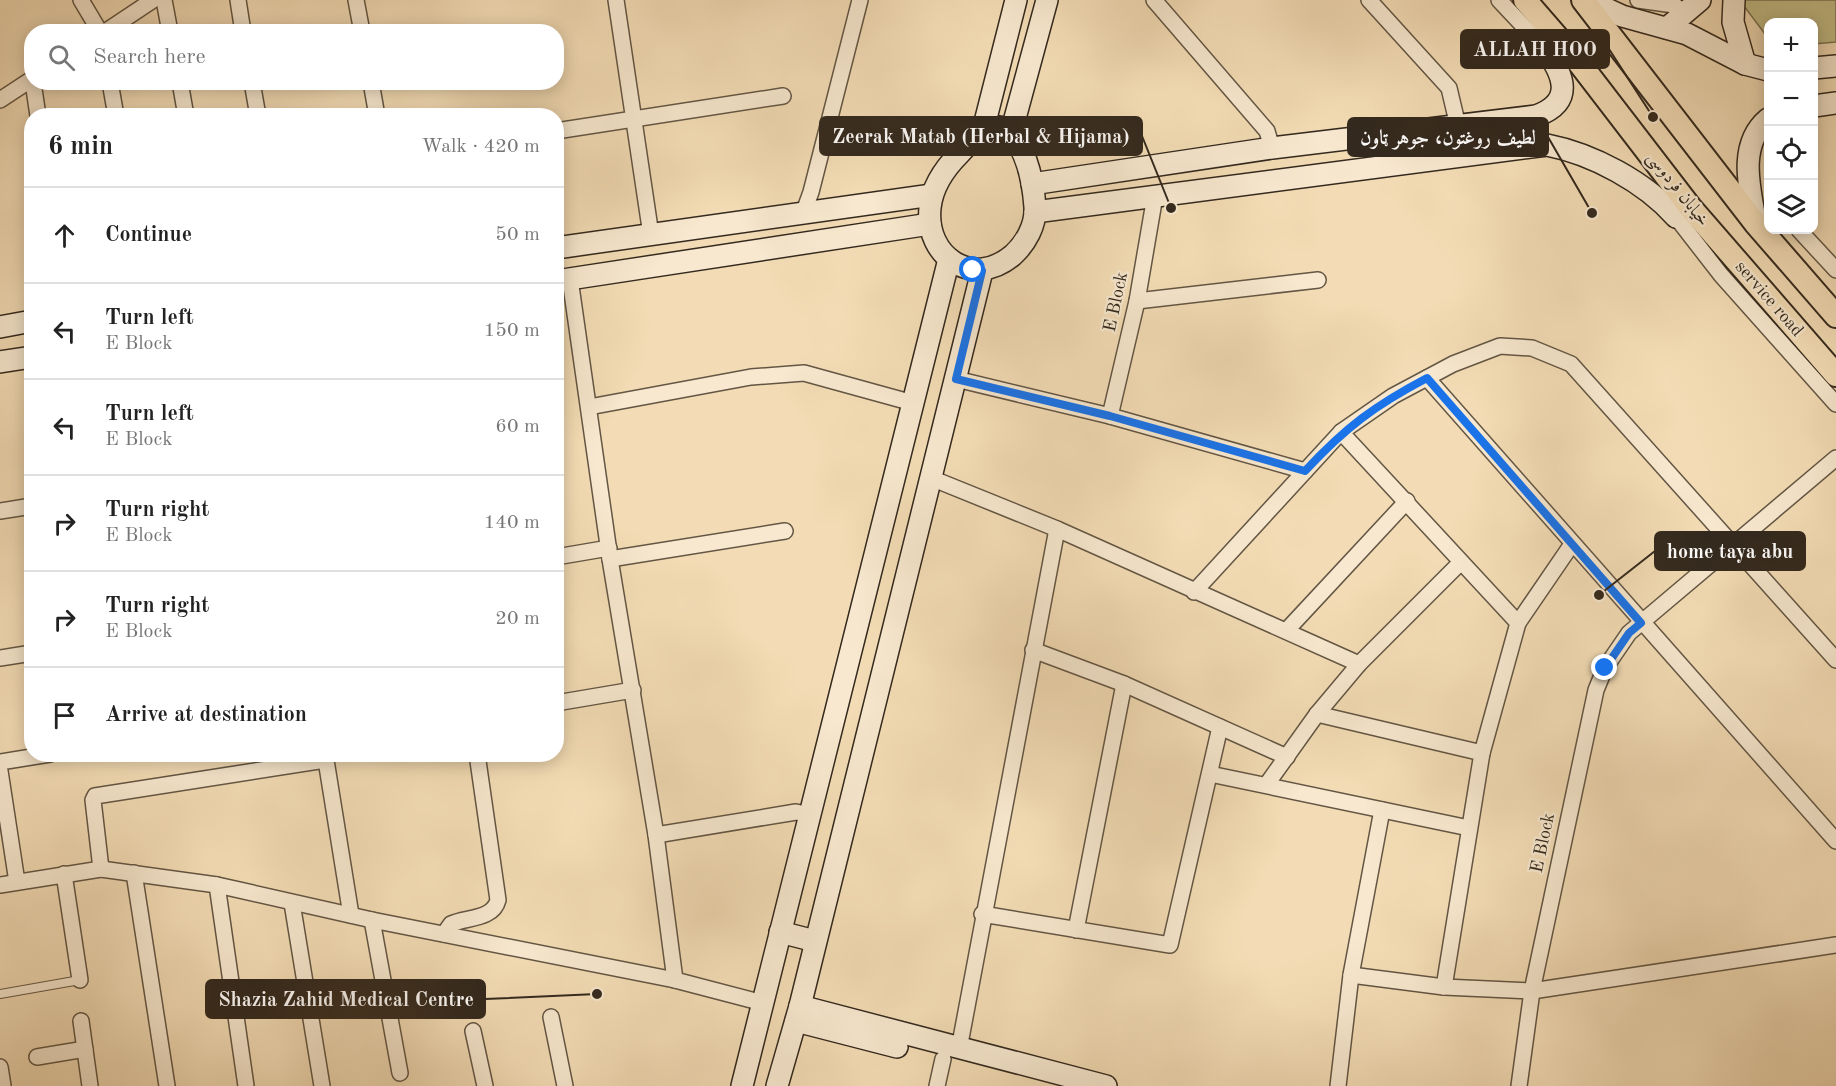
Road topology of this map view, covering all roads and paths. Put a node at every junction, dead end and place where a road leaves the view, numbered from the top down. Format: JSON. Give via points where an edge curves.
{"nodes":[{"id":1,"x":81,"y":0,"type":"edge"},
{"id":2,"x":153,"y":0,"type":"edge"},
{"id":3,"x":164,"y":0,"type":"edge"},
{"id":4,"x":238,"y":0,"type":"edge"},
{"id":5,"x":356,"y":0,"type":"edge"},
{"id":6,"x":615,"y":0,"type":"edge"},
{"id":7,"x":860,"y":0,"type":"edge"},
{"id":8,"x":1016,"y":0,"type":"edge"},
{"id":9,"x":1047,"y":0,"type":"edge"},
{"id":10,"x":1154,"y":0,"type":"edge"},
{"id":11,"x":1370,"y":0,"type":"edge"},
{"id":12,"x":1499,"y":0,"type":"edge"},
{"id":13,"x":1525,"y":0,"type":"edge"},
{"id":14,"x":1585,"y":0,"type":"edge"},
{"id":15,"x":1638,"y":0,"type":"edge"},
{"id":16,"x":1734,"y":0,"type":"edge"},
{"id":17,"x":1693,"y":7,"type":"edge"},
{"id":18,"x":95,"y":24,"type":"edge"},
{"id":19,"x":117,"y":24,"type":"edge"},
{"id":20,"x":168,"y":24,"type":"edge"},
{"id":21,"x":242,"y":24,"type":"edge"},
{"id":22,"x":360,"y":24,"type":"edge"},
{"id":23,"x":1667,"y":28,"type":"junction"},
{"id":24,"x":1552,"y":43,"type":"junction"},
{"id":25,"x":1745,"y":64,"type":"junction"},
{"id":26,"x":1836,"y":66,"type":"edge"},
{"id":27,"x":1818,"y":68,"type":"edge"},
{"id":28,"x":1764,"y":69,"type":"edge"},
{"id":29,"x":24,"y":86,"type":"edge"},
{"id":30,"x":34,"y":90,"type":"edge"},
{"id":31,"x":111,"y":90,"type":"edge"},
{"id":32,"x":181,"y":90,"type":"edge"},
{"id":33,"x":253,"y":90,"type":"edge"},
{"id":34,"x":372,"y":90,"type":"edge"},
{"id":35,"x":783,"y":96,"type":"dead end"},
{"id":36,"x":0,"y":100,"type":"edge"},
{"id":37,"x":1836,"y":103,"type":"edge"},
{"id":38,"x":1818,"y":105,"type":"edge"},
{"id":39,"x":37,"y":108,"type":"edge"},
{"id":40,"x":115,"y":108,"type":"edge"},
{"id":41,"x":185,"y":108,"type":"edge"},
{"id":42,"x":257,"y":108,"type":"edge"},
{"id":43,"x":376,"y":108,"type":"edge"},
{"id":44,"x":633,"y":119,"type":"junction"},
{"id":45,"x":1764,"y":123,"type":"edge"},
{"id":46,"x":1458,"y":126,"type":"junction"},
{"id":47,"x":564,"y":129,"type":"edge"},
{"id":48,"x":983,"y":130,"type":"junction"},
{"id":49,"x":1011,"y":133,"type":"junction"},
{"id":50,"x":1272,"y":148,"type":"junction"},
{"id":51,"x":1032,"y":184,"type":"junction"},
{"id":52,"x":932,"y":195,"type":"junction"},
{"id":53,"x":1155,"y":196,"type":"junction"},
{"id":54,"x":1035,"y":212,"type":"junction"},
{"id":55,"x":1683,"y":212,"type":"junction"},
{"id":56,"x":803,"y":214,"type":"junction"},
{"id":57,"x":1762,"y":220,"type":"edge"},
{"id":58,"x":930,"y":224,"type":"junction"},
{"id":59,"x":1803,"y":234,"type":"edge"},
{"id":60,"x":651,"y":235,"type":"junction"},
{"id":61,"x":564,"y":247,"type":"edge"},
{"id":62,"x":949,"y":259,"type":"junction"},
{"id":63,"x":1836,"y":270,"type":"edge"},
{"id":64,"x":982,"y":271,"type":"junction"},
{"id":65,"x":564,"y":280,"type":"edge"},
{"id":66,"x":1318,"y":280,"type":"dead end"},
{"id":67,"x":564,"y":285,"type":"edge"},
{"id":68,"x":1137,"y":301,"type":"junction"},
{"id":69,"x":1836,"y":316,"type":"edge"},
{"id":70,"x":24,"y":322,"type":"edge"},
{"id":71,"x":0,"y":327,"type":"edge"},
{"id":72,"x":24,"y":358,"type":"edge"},
{"id":73,"x":0,"y":362,"type":"edge"},
{"id":74,"x":1836,"y":375,"type":"edge"},
{"id":75,"x":1427,"y":378,"type":"junction"},
{"id":76,"x":956,"y":379,"type":"junction"},
{"id":77,"x":913,"y":403,"type":"junction"},
{"id":78,"x":1836,"y":404,"type":"edge"},
{"id":79,"x":590,"y":407,"type":"junction"},
{"id":80,"x":1110,"y":416,"type":"junction"},
{"id":81,"x":1341,"y":432,"type":"junction"},
{"id":82,"x":1836,"y":458,"type":"edge"},
{"id":83,"x":1305,"y":471,"type":"junction"},
{"id":84,"x":931,"y":478,"type":"junction"},
{"id":85,"x":1407,"y":501,"type":"junction"},
{"id":86,"x":24,"y":507,"type":"edge"},
{"id":87,"x":0,"y":511,"type":"edge"},
{"id":88,"x":1057,"y":529,"type":"junction"},
{"id":89,"x":785,"y":531,"type":"dead end"},
{"id":90,"x":1572,"y":544,"type":"junction"},
{"id":91,"x":1733,"y":544,"type":"junction"},
{"id":92,"x":610,"y":554,"type":"junction"},
{"id":93,"x":564,"y":556,"type":"edge"},
{"id":94,"x":1460,"y":563,"type":"junction"},
{"id":95,"x":1194,"y":592,"type":"junction"},
{"id":96,"x":1518,"y":623,"type":"junction"},
{"id":97,"x":1641,"y":623,"type":"junction"},
{"id":98,"x":1286,"y":631,"type":"junction"},
{"id":99,"x":1033,"y":650,"type":"junction"},
{"id":100,"x":24,"y":654,"type":"edge"},
{"id":101,"x":0,"y":658,"type":"edge"},
{"id":102,"x":1836,"y":660,"type":"edge"},
{"id":103,"x":1359,"y":664,"type":"junction"},
{"id":104,"x":1124,"y":684,"type":"junction"},
{"id":105,"x":633,"y":690,"type":"junction"},
{"id":106,"x":564,"y":702,"type":"edge"},
{"id":107,"x":1317,"y":714,"type":"junction"},
{"id":108,"x":1220,"y":727,"type":"junction"},
{"id":109,"x":1482,"y":753,"type":"junction"},
{"id":110,"x":1287,"y":757,"type":"junction"},
{"id":111,"x":24,"y":758,"type":"edge"},
{"id":112,"x":0,"y":762,"type":"edge"},
{"id":113,"x":294,"y":762,"type":"edge"},
{"id":114,"x":326,"y":762,"type":"edge"},
{"id":115,"x":478,"y":762,"type":"edge"},
{"id":116,"x":0,"y":771,"type":"edge"},
{"id":117,"x":1210,"y":774,"type":"junction"},
{"id":118,"x":1267,"y":784,"type":"junction"},
{"id":119,"x":1382,"y":810,"type":"junction"},
{"id":120,"x":811,"y":815,"type":"junction"},
{"id":121,"x":1468,"y":828,"type":"junction"},
{"id":122,"x":656,"y":835,"type":"junction"},
{"id":123,"x":1836,"y":841,"type":"edge"},
{"id":124,"x":101,"y":869,"type":"junction"},
{"id":125,"x":134,"y":873,"type":"junction"},
{"id":126,"x":64,"y":874,"type":"junction"},
{"id":127,"x":795,"y":874,"type":"junction"},
{"id":128,"x":17,"y":882,"type":"junction"},
{"id":129,"x":0,"y":885,"type":"edge"},
{"id":130,"x":216,"y":885,"type":"junction"},
{"id":131,"x":828,"y":886,"type":"junction"},
{"id":132,"x":292,"y":903,"type":"junction"},
{"id":133,"x":982,"y":914,"type":"junction"},
{"id":134,"x":351,"y":915,"type":"junction"},
{"id":135,"x":372,"y":921,"type":"junction"},
{"id":136,"x":1077,"y":930,"type":"junction"},
{"id":137,"x":780,"y":932,"type":"junction"},
{"id":138,"x":444,"y":934,"type":"junction"},
{"id":139,"x":815,"y":941,"type":"junction"},
{"id":140,"x":1836,"y":945,"type":"edge"},
{"id":141,"x":1351,"y":975,"type":"junction"},
{"id":142,"x":675,"y":980,"type":"junction"},
{"id":143,"x":80,"y":981,"type":"joint"},
{"id":144,"x":1444,"y":987,"type":"junction"},
{"id":145,"x":1532,"y":991,"type":"junction"},
{"id":146,"x":0,"y":994,"type":"edge"},
{"id":147,"x":763,"y":1003,"type":"junction"},
{"id":148,"x":798,"y":1013,"type":"junction"},
{"id":149,"x":551,"y":1017,"type":"dead end"},
{"id":150,"x":81,"y":1021,"type":"dead end"},
{"id":151,"x":473,"y":1032,"type":"dead end"},
{"id":152,"x":85,"y":1049,"type":"junction"},
{"id":153,"x":951,"y":1054,"type":"junction"},
{"id":154,"x":37,"y":1057,"type":"dead end"},
{"id":155,"x":0,"y":1067,"type":"edge"},
{"id":156,"x":399,"y":1073,"type":"dead end"},
{"id":157,"x":743,"y":1083,"type":"edge"},
{"id":158,"x":3,"y":1086,"type":"edge"},
{"id":159,"x":90,"y":1086,"type":"edge"},
{"id":160,"x":167,"y":1086,"type":"edge"},
{"id":161,"x":246,"y":1086,"type":"edge"},
{"id":162,"x":322,"y":1086,"type":"edge"},
{"id":163,"x":485,"y":1086,"type":"edge"},
{"id":164,"x":565,"y":1086,"type":"edge"},
{"id":165,"x":769,"y":1086,"type":"edge"},
{"id":166,"x":777,"y":1086,"type":"edge"},
{"id":167,"x":937,"y":1086,"type":"edge"},
{"id":168,"x":1052,"y":1086,"type":"edge"},
{"id":169,"x":1106,"y":1086,"type":"edge"},
{"id":170,"x":1338,"y":1086,"type":"edge"},
{"id":171,"x":1520,"y":1086,"type":"edge"}],
"edges":[{"from":1,"to":18,"type":"street"},
{"from":2,"to":19,"type":"street"},
{"from":3,"to":20,"type":"street"},
{"from":4,"to":21,"type":"street"},
{"from":5,"to":22,"type":"street"},
{"from":6,"to":44,"type":"street"},
{"from":7,"to":56,"type":"street"},
{"from":8,"to":48,"type":"street"},
{"from":9,"to":49,"type":"street"},
{"from":10,"to":50,"type":"street","via":[[1267,131]]},
{"from":11,"to":46,"type":"street","via":[[1449,88]]},
{"from":12,"to":24,"type":"street"},
{"from":13,"to":24,"type":"main road","name":"خیابان فردوسی"},
{"from":14,"to":23,"type":"street","via":[[1622,16]]},
{"from":14,"to":57,"type":"main road"},
{"from":15,"to":17,"type":"street"},
{"from":16,"to":25,"type":"street","via":[[1733,22]]},
{"from":17,"to":23,"type":"street"},
{"from":23,"to":25,"type":"street","via":[[1702,40]]},
{"from":24,"to":46,"type":"street","via":[[1563,83],[1555,105],[1536,116]]},
{"from":24,"to":55,"type":"main road","name":"خیابان فردوسی"},
{"from":25,"to":28,"type":"street"},
{"from":26,"to":27,"type":"street"},
{"from":29,"to":36,"type":"street"},
{"from":30,"to":39,"type":"street"},
{"from":31,"to":40,"type":"street"},
{"from":32,"to":41,"type":"street"},
{"from":33,"to":42,"type":"street"},
{"from":34,"to":43,"type":"street"},
{"from":35,"to":44,"type":"street"},
{"from":37,"to":38,"type":"street"},
{"from":44,"to":47,"type":"street"},
{"from":44,"to":60,"type":"street"},
{"from":45,"to":57,"type":"street","via":[[1757,131],[1748,167]]},
{"from":46,"to":50,"type":"street"},
{"from":48,"to":49,"type":"street","via":[[997,126]]},
{"from":48,"to":52,"type":"street","via":[[952,160]]},
{"from":49,"to":51,"type":"street"},
{"from":50,"to":51,"type":"street"},
{"from":51,"to":54,"type":"street"},
{"from":52,"to":56,"type":"street"},
{"from":52,"to":58,"type":"street"},
{"from":53,"to":54,"type":"street"},
{"from":53,"to":55,"type":"street","via":[[1547,145],[1573,152]]},
{"from":53,"to":68,"type":"street","name":"E Block"},
{"from":54,"to":64,"type":"street","via":[[1032,228],[1015,252]]},
{"from":55,"to":74,"type":"main road","name":"خیابان فردوسی"},
{"from":55,"to":78,"type":"street","name":"service road","via":[[1721,275]]},
{"from":56,"to":60,"type":"street"},
{"from":57,"to":69,"type":"main road"},
{"from":58,"to":62,"type":"street","via":[[937,245]]},
{"from":58,"to":65,"type":"street"},
{"from":59,"to":63,"type":"street"},
{"from":60,"to":61,"type":"street"},
{"from":62,"to":64,"type":"street"},
{"from":62,"to":77,"type":"street"},
{"from":64,"to":76,"type":"street"},
{"from":66,"to":68,"type":"street"},
{"from":67,"to":79,"type":"street"},
{"from":68,"to":80,"type":"street","name":"E Block"},
{"from":70,"to":71,"type":"street"},
{"from":72,"to":73,"type":"street"},
{"from":75,"to":81,"type":"street"},
{"from":75,"to":90,"type":"street"},
{"from":75,"to":91,"type":"street","via":[[1474,354],[1500,346],[1532,348],[1571,364]]},
{"from":76,"to":80,"type":"street"},
{"from":76,"to":84,"type":"street"},
{"from":77,"to":79,"type":"street","via":[[804,373],[751,376]]},
{"from":77,"to":120,"type":"street"},
{"from":79,"to":92,"type":"street"},
{"from":80,"to":83,"type":"street"},
{"from":81,"to":83,"type":"street"},
{"from":81,"to":85,"type":"street"},
{"from":82,"to":91,"type":"street","name":"E Block"},
{"from":83,"to":95,"type":"street"},
{"from":84,"to":88,"type":"street"},
{"from":84,"to":131,"type":"street"},
{"from":85,"to":94,"type":"street"},
{"from":85,"to":98,"type":"street"},
{"from":86,"to":87,"type":"street"},
{"from":88,"to":95,"type":"street"},
{"from":88,"to":99,"type":"street"},
{"from":89,"to":92,"type":"street"},
{"from":90,"to":96,"type":"street"},
{"from":90,"to":97,"type":"street"},
{"from":91,"to":97,"type":"street","name":"E Block"},
{"from":91,"to":102,"type":"street"},
{"from":92,"to":93,"type":"street"},
{"from":92,"to":105,"type":"street"},
{"from":94,"to":96,"type":"street"},
{"from":94,"to":103,"type":"street"},
{"from":95,"to":98,"type":"street"},
{"from":96,"to":109,"type":"street"},
{"from":97,"to":123,"type":"street"},
{"from":97,"to":145,"type":"street","name":"E Block","via":[[1620,645],[1596,690]]},
{"from":98,"to":103,"type":"street"},
{"from":99,"to":104,"type":"street"},
{"from":99,"to":133,"type":"street"},
{"from":100,"to":101,"type":"street"},
{"from":103,"to":107,"type":"street"},
{"from":104,"to":108,"type":"street"},
{"from":104,"to":136,"type":"street"},
{"from":105,"to":106,"type":"street"},
{"from":105,"to":122,"type":"street"},
{"from":107,"to":109,"type":"street"},
{"from":107,"to":110,"type":"street"},
{"from":108,"to":110,"type":"street"},
{"from":108,"to":117,"type":"street"},
{"from":109,"to":121,"type":"street"},
{"from":110,"to":118,"type":"street"},
{"from":111,"to":112,"type":"street"},
{"from":113,"to":124,"type":"street","via":[[101,793],[93,800]]},
{"from":114,"to":134,"type":"street"},
{"from":115,"to":138,"type":"street","via":[[498,900],[488,913],[451,924]]},
{"from":116,"to":128,"type":"street"},
{"from":117,"to":118,"type":"street"},
{"from":117,"to":136,"type":"street","via":[[1170,945]]},
{"from":118,"to":119,"type":"street"},
{"from":119,"to":121,"type":"street"},
{"from":119,"to":141,"type":"street"},
{"from":120,"to":122,"type":"street","via":[[796,812]]},
{"from":120,"to":127,"type":"street"},
{"from":121,"to":144,"type":"street"},
{"from":122,"to":142,"type":"street"},
{"from":124,"to":125,"type":"street"},
{"from":124,"to":126,"type":"street"},
{"from":125,"to":130,"type":"street"},
{"from":125,"to":160,"type":"street"},
{"from":126,"to":128,"type":"street"},
{"from":126,"to":143,"type":"street"},
{"from":127,"to":131,"type":"street"},
{"from":127,"to":137,"type":"street"},
{"from":128,"to":129,"type":"street"},
{"from":130,"to":132,"type":"street"},
{"from":130,"to":161,"type":"street"},
{"from":131,"to":139,"type":"street"},
{"from":132,"to":134,"type":"street"},
{"from":132,"to":162,"type":"street"},
{"from":133,"to":136,"type":"street"},
{"from":133,"to":153,"type":"street"},
{"from":134,"to":135,"type":"street"},
{"from":135,"to":138,"type":"street"},
{"from":135,"to":156,"type":"street"},
{"from":137,"to":139,"type":"street"},
{"from":137,"to":147,"type":"street"},
{"from":138,"to":142,"type":"street"},
{"from":139,"to":148,"type":"street"},
{"from":140,"to":145,"type":"street"},
{"from":141,"to":144,"type":"street"},
{"from":141,"to":170,"type":"street"},
{"from":142,"to":147,"type":"street"},
{"from":143,"to":146,"type":"lane"},
{"from":144,"to":145,"type":"street"},
{"from":145,"to":171,"type":"street","name":"E Block"},
{"from":147,"to":157,"type":"street"},
{"from":148,"to":153,"type":"street"},
{"from":148,"to":166,"type":"street"},
{"from":149,"to":164,"type":"street"},
{"from":150,"to":152,"type":"street"},
{"from":151,"to":163,"type":"street"},
{"from":152,"to":154,"type":"street"},
{"from":152,"to":159,"type":"street"},
{"from":153,"to":167,"type":"street"},
{"from":153,"to":168,"type":"street"},
{"from":153,"to":169,"type":"street"},
{"from":155,"to":158,"type":"street"},
{"from":157,"to":165,"type":"street"}]}
